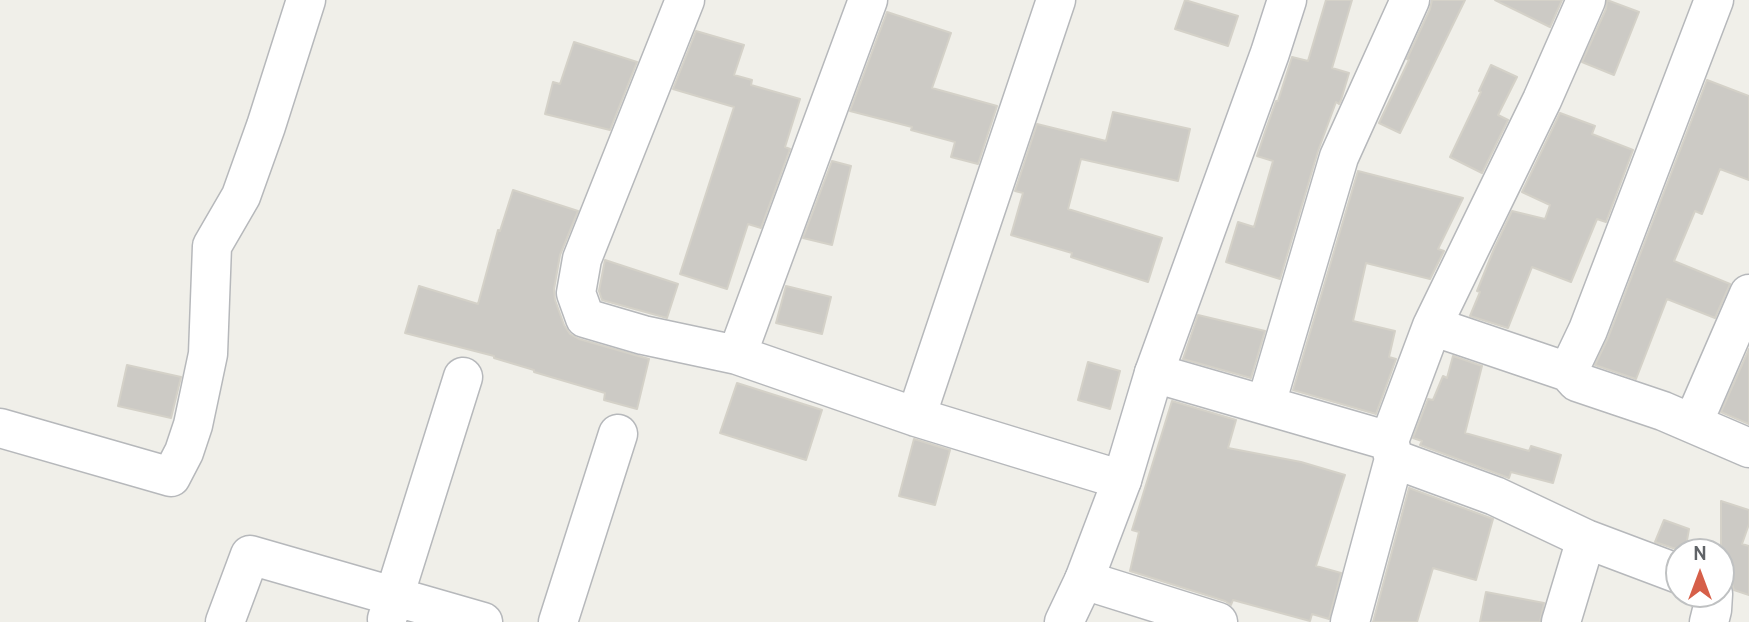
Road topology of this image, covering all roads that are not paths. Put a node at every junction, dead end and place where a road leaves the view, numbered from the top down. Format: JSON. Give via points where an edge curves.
{"nodes":[{"id":1,"x":306,"y":0,"type":"edge"},
{"id":2,"x":685,"y":0,"type":"edge"},
{"id":3,"x":868,"y":0,"type":"edge"},
{"id":4,"x":1056,"y":0,"type":"edge"},
{"id":5,"x":1287,"y":0,"type":"edge"},
{"id":6,"x":1410,"y":0,"type":"edge"},
{"id":7,"x":1586,"y":0,"type":"edge"},
{"id":8,"x":1714,"y":0,"type":"edge"},
{"id":9,"x":1749,"y":294,"type":"edge"},
{"id":10,"x":1432,"y":326,"type":"junction"},
{"id":11,"x":737,"y":355,"type":"junction"},
{"id":12,"x":1568,"y":372,"type":"junction"},
{"id":13,"x":1154,"y":373,"type":"junction"},
{"id":14,"x":463,"y":377,"type":"dead end"},
{"id":15,"x":1266,"y":404,"type":"junction"},
{"id":16,"x":916,"y":417,"type":"junction"},
{"id":17,"x":1693,"y":424,"type":"junction"},
{"id":18,"x":0,"y":428,"type":"edge"},
{"id":19,"x":618,"y":434,"type":"dead end"},
{"id":20,"x":1749,"y":448,"type":"edge"},
{"id":21,"x":1392,"y":450,"type":"junction"},
{"id":22,"x":1122,"y":480,"type":"junction"},
{"id":23,"x":1586,"y":539,"type":"junction"},
{"id":24,"x":1665,"y":569,"type":"edge"},
{"id":25,"x":1084,"y":580,"type":"junction"},
{"id":26,"x":390,"y":609,"type":"edge"},
{"id":27,"x":225,"y":622,"type":"edge"},
{"id":28,"x":483,"y":622,"type":"edge"},
{"id":29,"x":558,"y":622,"type":"edge"},
{"id":30,"x":1064,"y":622,"type":"edge"},
{"id":31,"x":1218,"y":622,"type":"edge"},
{"id":32,"x":1350,"y":622,"type":"edge"},
{"id":33,"x":1561,"y":622,"type":"edge"}],
"edges":[{"from":1,"to":18,"type":"street","via":[[241,196],[212,246],[208,354],[193,425],[171,477]]},
{"from":2,"to":11,"type":"street","via":[[592,231],[576,293],[585,318]]},
{"from":3,"to":11,"type":"street"},
{"from":4,"to":16,"type":"street"},
{"from":5,"to":13,"type":"street"},
{"from":6,"to":15,"type":"street","via":[[1339,157]]},
{"from":7,"to":10,"type":"street"},
{"from":8,"to":12,"type":"street"},
{"from":9,"to":17,"type":"street"},
{"from":10,"to":12,"type":"street"},
{"from":10,"to":21,"type":"street"},
{"from":11,"to":16,"type":"street"},
{"from":12,"to":17,"type":"street","via":[[1577,382]]},
{"from":13,"to":15,"type":"street"},
{"from":13,"to":22,"type":"street"},
{"from":14,"to":26,"type":"street"},
{"from":15,"to":21,"type":"street"},
{"from":16,"to":22,"type":"street"},
{"from":17,"to":20,"type":"street"},
{"from":19,"to":29,"type":"street"},
{"from":21,"to":23,"type":"street"},
{"from":21,"to":32,"type":"street"},
{"from":22,"to":25,"type":"street"},
{"from":23,"to":24,"type":"street"},
{"from":23,"to":33,"type":"street"},
{"from":25,"to":30,"type":"street"},
{"from":25,"to":31,"type":"street"},
{"from":26,"to":27,"type":"street","via":[[250,555]]},
{"from":26,"to":28,"type":"street"}]}
